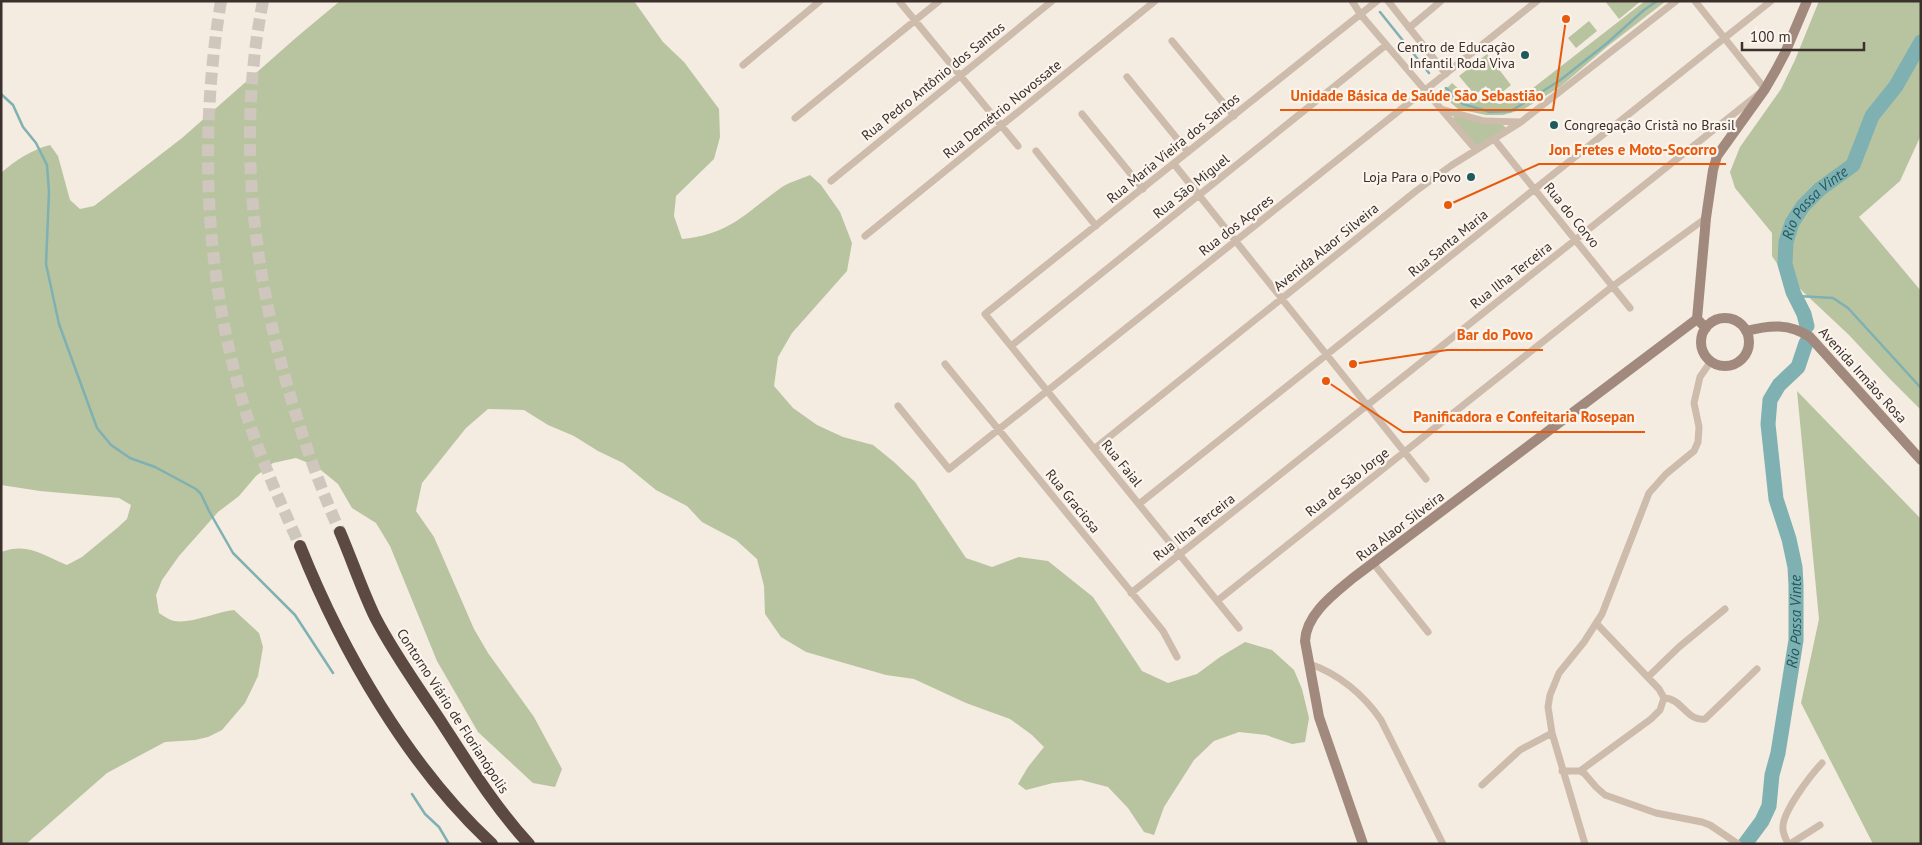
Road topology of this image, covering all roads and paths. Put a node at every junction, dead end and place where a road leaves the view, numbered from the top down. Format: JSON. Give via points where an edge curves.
{"nodes":[{"id":1,"x":820,"y":1,"type":"edge"},
{"id":2,"x":899,"y":1,"type":"edge"},
{"id":3,"x":939,"y":1,"type":"edge"},
{"id":4,"x":1052,"y":1,"type":"edge"},
{"id":5,"x":1154,"y":1,"type":"edge"},
{"id":6,"x":1352,"y":1,"type":"edge"},
{"id":7,"x":1377,"y":1,"type":"edge"},
{"id":8,"x":1388,"y":1,"type":"edge"},
{"id":9,"x":1442,"y":1,"type":"edge"},
{"id":10,"x":1537,"y":1,"type":"edge"},
{"id":11,"x":1676,"y":1,"type":"edge"},
{"id":12,"x":1694,"y":1,"type":"edge"},
{"id":13,"x":1771,"y":1,"type":"edge"},
{"id":14,"x":1807,"y":1,"type":"edge"},
{"id":15,"x":1360,"y":14,"type":"junction"},
{"id":16,"x":915,"y":21,"type":"junction"},
{"id":17,"x":1409,"y":28,"type":"junction"},
{"id":18,"x":1724,"y":39,"type":"junction"},
{"id":19,"x":1172,"y":41,"type":"dead end"},
{"id":20,"x":1386,"y":45,"type":"junction"},
{"id":21,"x":743,"y":64,"type":"dead end"},
{"id":22,"x":1446,"y":74,"type":"junction"},
{"id":23,"x":960,"y":76,"type":"junction"},
{"id":24,"x":1127,"y":77,"type":"dead end"},
{"id":25,"x":1765,"y":89,"type":"junction"},
{"id":26,"x":1425,"y":91,"type":"junction"},
{"id":27,"x":1440,"y":109,"type":"junction"},
{"id":28,"x":1082,"y":114,"type":"dead end"},
{"id":29,"x":1234,"y":116,"type":"junction"},
{"id":30,"x":795,"y":118,"type":"dead end"},
{"id":31,"x":1521,"y":122,"type":"junction"},
{"id":32,"x":1001,"y":126,"type":"junction"},
{"id":33,"x":1494,"y":139,"type":"junction"},
{"id":34,"x":1018,"y":146,"type":"dead end"},
{"id":35,"x":1476,"y":150,"type":"junction"},
{"id":36,"x":1036,"y":151,"type":"dead end"},
{"id":37,"x":1188,"y":152,"type":"junction"},
{"id":38,"x":1174,"y":164,"type":"junction"},
{"id":39,"x":831,"y":181,"type":"dead end"},
{"id":40,"x":1143,"y":189,"type":"junction"},
{"id":41,"x":1535,"y":190,"type":"junction"},
{"id":42,"x":1199,"y":196,"type":"junction"},
{"id":43,"x":1706,"y":218,"type":"junction"},
{"id":44,"x":1096,"y":226,"type":"junction"},
{"id":45,"x":865,"y":236,"type":"dead end"},
{"id":46,"x":1575,"y":240,"type":"junction"},
{"id":47,"x":1236,"y":241,"type":"junction"},
{"id":48,"x":1613,"y":286,"type":"junction"},
{"id":49,"x":1282,"y":299,"type":"junction"},
{"id":50,"x":1630,"y":308,"type":"dead end"},
{"id":51,"x":985,"y":314,"type":"joint"},
{"id":52,"x":1697,"y":318,"type":"junction"},
{"id":53,"x":1706,"y":328,"type":"junction"},
{"id":54,"x":1746,"y":331,"type":"junction"},
{"id":55,"x":1011,"y":346,"type":"junction"},
{"id":56,"x":1327,"y":355,"type":"junction"},
{"id":57,"x":1710,"y":361,"type":"junction"},
{"id":58,"x":946,"y":364,"type":"dead end"},
{"id":59,"x":1047,"y":391,"type":"junction"},
{"id":60,"x":1367,"y":405,"type":"junction"},
{"id":61,"x":898,"y":406,"type":"dead end"},
{"id":62,"x":998,"y":430,"type":"junction"},
{"id":63,"x":1094,"y":449,"type":"junction"},
{"id":64,"x":1404,"y":453,"type":"junction"},
{"id":65,"x":1921,"y":460,"type":"edge"},
{"id":66,"x":1426,"y":479,"type":"dead end"},
{"id":67,"x":1139,"y":504,"type":"junction"},
{"id":68,"x":340,"y":532,"type":"tunnel mouth"},
{"id":69,"x":300,"y":546,"type":"tunnel mouth"},
{"id":70,"x":1180,"y":554,"type":"junction"},
{"id":71,"x":1373,"y":563,"type":"junction"},
{"id":72,"x":1131,"y":593,"type":"junction"},
{"id":73,"x":1217,"y":601,"type":"junction"},
{"id":74,"x":1726,"y":609,"type":"dead end"},
{"id":75,"x":1596,"y":623,"type":"junction"},
{"id":76,"x":1239,"y":628,"type":"dead end"},
{"id":77,"x":1428,"y":632,"type":"dead end"},
{"id":78,"x":1177,"y":657,"type":"dead end"},
{"id":79,"x":1310,"y":664,"type":"junction"},
{"id":80,"x":1757,"y":670,"type":"dead end"},
{"id":81,"x":1648,"y":677,"type":"junction"},
{"id":82,"x":1664,"y":698,"type":"junction"},
{"id":83,"x":1552,"y":733,"type":"junction"},
{"id":84,"x":1822,"y":763,"type":"dead end"},
{"id":85,"x":1562,"y":771,"type":"junction"},
{"id":86,"x":1580,"y":771,"type":"junction"},
{"id":87,"x":1482,"y":785,"type":"dead end"},
{"id":88,"x":1820,"y":825,"type":"dead end"},
{"id":89,"x":492,"y":844,"type":"edge"},
{"id":90,"x":528,"y":844,"type":"edge"},
{"id":91,"x":1363,"y":844,"type":"edge"},
{"id":92,"x":1443,"y":844,"type":"edge"},
{"id":93,"x":1585,"y":844,"type":"edge"},
{"id":94,"x":1738,"y":844,"type":"edge"},
{"id":95,"x":1789,"y":844,"type":"edge"}],
"edges":[{"from":1,"to":21,"type":"street"},
{"from":2,"to":16,"type":"street"},
{"from":3,"to":16,"type":"street"},
{"from":4,"to":23,"type":"street","name":"Rua Pedro Antônio dos Santos"},
{"from":5,"to":32,"type":"street","name":"Rua Demétrio Novossate"},
{"from":6,"to":15,"type":"street"},
{"from":7,"to":15,"type":"street","name":"Rua Maria Vieira dos Santos"},
{"from":8,"to":17,"type":"street"},
{"from":9,"to":17,"type":"street"},
{"from":10,"to":22,"type":"street","name":"Rua dos Açores"},
{"from":11,"to":31,"type":"street","name":"Avenida Alaor Silveira"},
{"from":12,"to":18,"type":"street"},
{"from":13,"to":18,"type":"street","name":"Rua Santa Maria"},
{"from":14,"to":25,"type":"street","via":[[1786,52]]},
{"from":15,"to":20,"type":"street"},
{"from":15,"to":29,"type":"street","name":"Rua Maria Vieira dos Santos"},
{"from":16,"to":23,"type":"street"},
{"from":16,"to":30,"type":"street"},
{"from":17,"to":22,"type":"street"},
{"from":18,"to":25,"type":"street"},
{"from":18,"to":41,"type":"street","name":"Rua Santa Maria"},
{"from":19,"to":29,"type":"street"},
{"from":20,"to":26,"type":"street"},
{"from":20,"to":42,"type":"street","name":"Rua São Miguel"},
{"from":22,"to":26,"type":"street","name":"Rua dos Açores"},
{"from":23,"to":32,"type":"street"},
{"from":23,"to":39,"type":"street","name":"Rua Pedro Antônio dos Santos"},
{"from":24,"to":37,"type":"street"},
{"from":25,"to":43,"type":"street","via":[[1717,156]]},
{"from":25,"to":46,"type":"street","name":"Rua Ilha Terceira"},
{"from":26,"to":27,"type":"street"},
{"from":26,"to":47,"type":"street","name":"Rua dos Açores"},
{"from":27,"to":31,"type":"street","via":[[1484,121]]},
{"from":27,"to":35,"type":"street"},
{"from":28,"to":40,"type":"street"},
{"from":29,"to":37,"type":"street","name":"Rua Maria Vieira dos Santos"},
{"from":31,"to":33,"type":"street","name":"Avenida Alaor Silveira"},
{"from":32,"to":34,"type":"street"},
{"from":32,"to":45,"type":"street","name":"Rua Demétrio Novossate"},
{"from":33,"to":35,"type":"street","name":"Avenida Alaor Silveira"},
{"from":33,"to":41,"type":"street","name":"Rua do Corvo"},
{"from":35,"to":49,"type":"street","name":"Avenida Alaor Silveira","via":[[1416,191]]},
{"from":36,"to":44,"type":"street"},
{"from":37,"to":38,"type":"street","name":"Rua Maria Vieira dos Santos"},
{"from":38,"to":40,"type":"street","name":"Rua Maria Vieira dos Santos"},
{"from":38,"to":42,"type":"street"},
{"from":40,"to":44,"type":"street","name":"Rua Maria Vieira dos Santos"},
{"from":41,"to":46,"type":"street","name":"Rua do Corvo"},
{"from":41,"to":56,"type":"street","name":"Rua Santa Maria"},
{"from":42,"to":47,"type":"street"},
{"from":42,"to":55,"type":"street","name":"Rua São Miguel"},
{"from":43,"to":48,"type":"street","name":"Rua de São Jorge"},
{"from":43,"to":52,"type":"street"},
{"from":44,"to":51,"type":"street","name":"Rua Maria Vieira dos Santos"},
{"from":46,"to":48,"type":"street","name":"Rua do Corvo"},
{"from":46,"to":60,"type":"street","name":"Rua Ilha Terceira"},
{"from":47,"to":49,"type":"street"},
{"from":47,"to":59,"type":"street","name":"Rua dos Açores"},
{"from":48,"to":50,"type":"street","name":"Rua do Corvo"},
{"from":48,"to":64,"type":"street","name":"Rua de São Jorge"},
{"from":49,"to":56,"type":"street"},
{"from":49,"to":63,"type":"street","name":"Avenida Alaor Silveira"},
{"from":51,"to":55,"type":"street","name":"Rua Faial"},
{"from":52,"to":53,"type":"street"},
{"from":52,"to":71,"type":"street","name":"Rua Alaor Silveira"},
{"from":53,"to":54,"type":"street","via":[[1727,318]]},
{"from":53,"to":57,"type":"street","via":[[1701,346]]},
{"from":54,"to":57,"type":"street","via":[[1748,345],[1742,358],[1724,366]]},
{"from":54,"to":65,"type":"street","name":"Avenida Irmãos Rosa","via":[[1782,326],[1797,329],[1810,337]]},
{"from":55,"to":59,"type":"street","name":"Rua Faial"},
{"from":56,"to":60,"type":"street"},
{"from":56,"to":67,"type":"street","name":"Rua Santa Maria"},
{"from":57,"to":75,"type":"street","via":[[1700,377],[1694,403],[1699,427],[1698,442],[1694,450],[1649,493],[1610,597]]},
{"from":58,"to":62,"type":"street","name":"Rua Graciosa"},
{"from":59,"to":62,"type":"street","name":"Rua dos Açores"},
{"from":59,"to":63,"type":"street","name":"Rua Faial"},
{"from":60,"to":64,"type":"street"},
{"from":60,"to":70,"type":"street","name":"Rua Ilha Terceira"},
{"from":61,"to":62,"type":"street","name":"Rua dos Açores","via":[[949,468]]},
{"from":62,"to":72,"type":"street","name":"Rua Graciosa"},
{"from":63,"to":67,"type":"street","name":"Rua Faial"},
{"from":64,"to":66,"type":"street"},
{"from":64,"to":73,"type":"street","name":"Rua de São Jorge"},
{"from":67,"to":70,"type":"street","name":"Rua Faial"},
{"from":68,"to":90,"type":"highway","name":"Contorno Viário de Florianópolis","via":[[374,616],[410,678],[483,787]]},
{"from":69,"to":89,"type":"highway","via":[[324,604],[378,701],[451,802]]},
{"from":70,"to":72,"type":"street","name":"Rua Ilha Terceira"},
{"from":70,"to":73,"type":"street","name":"Rua Faial"},
{"from":71,"to":77,"type":"street"},
{"from":71,"to":79,"type":"street","name":"Rua Alaor Silveira","via":[[1333,595],[1313,617],[1306,633]]},
{"from":72,"to":78,"type":"street","name":"Rua Graciosa","via":[[1169,640]]},
{"from":73,"to":76,"type":"street","name":"Rua Faial"},
{"from":74,"to":81,"type":"street"},
{"from":75,"to":81,"type":"street"},
{"from":75,"to":83,"type":"street","via":[[1553,683],[1548,707]]},
{"from":79,"to":91,"type":"street","name":"Rua Alaor Silveira","via":[[1314,700]]},
{"from":79,"to":92,"type":"street","via":[[1344,682],[1374,709]]},
{"from":80,"to":82,"type":"street","via":[[1705,719],[1695,718],[1675,701]]},
{"from":81,"to":82,"type":"street"},
{"from":82,"to":86,"type":"street","via":[[1656,714]]},
{"from":83,"to":85,"type":"street"},
{"from":83,"to":87,"type":"street","via":[[1520,750]]},
{"from":84,"to":95,"type":"street","via":[[1784,818],[1783,831]]},
{"from":85,"to":86,"type":"street"},
{"from":85,"to":93,"type":"street"},
{"from":86,"to":94,"type":"street","via":[[1600,792],[1615,799],[1667,817],[1702,822]]},
{"from":88,"to":95,"type":"street"}]}
